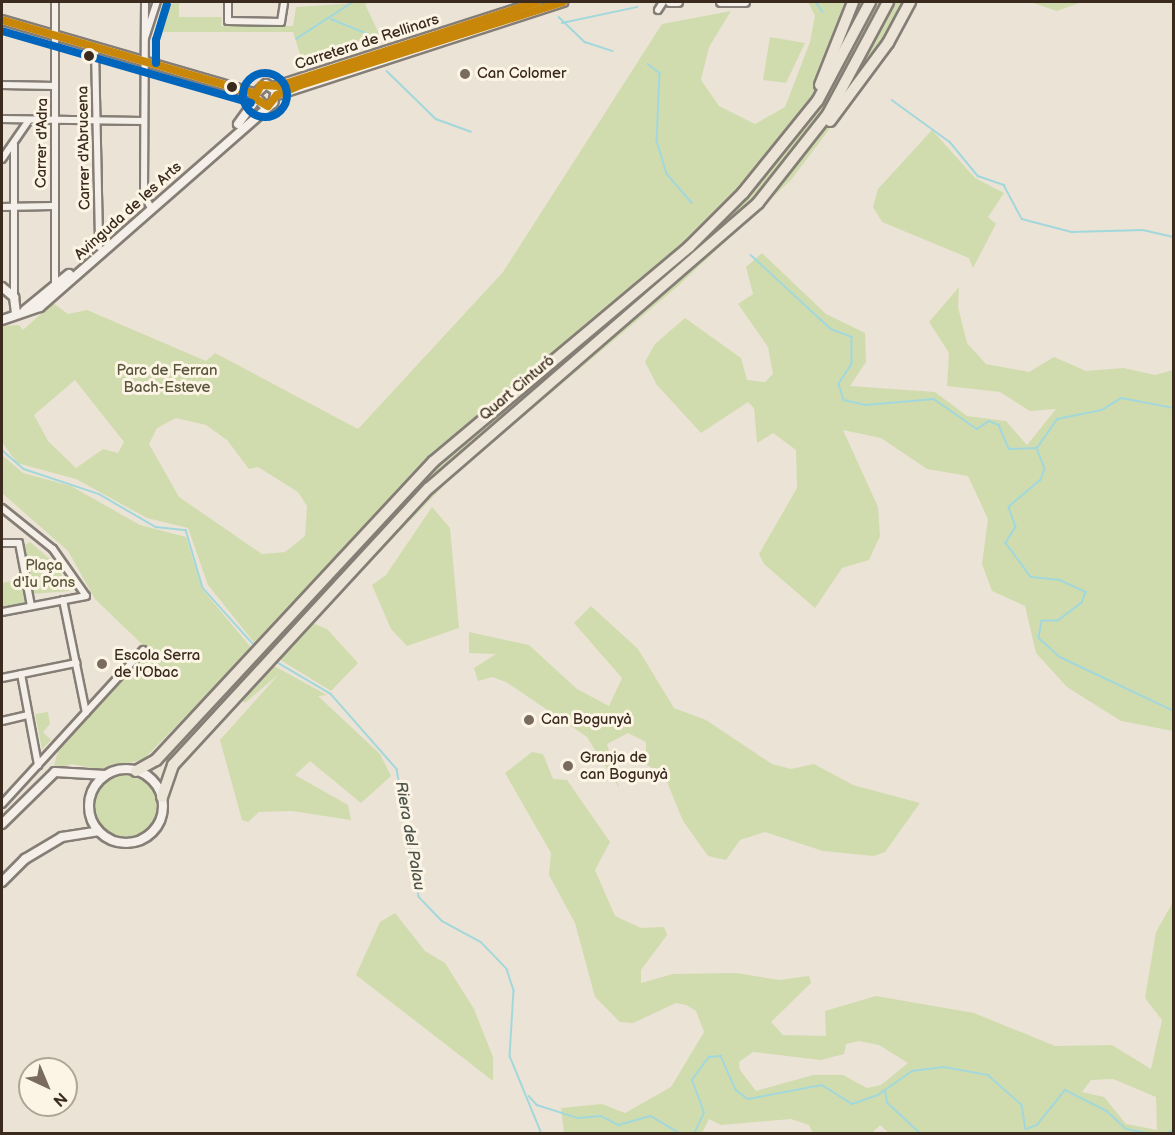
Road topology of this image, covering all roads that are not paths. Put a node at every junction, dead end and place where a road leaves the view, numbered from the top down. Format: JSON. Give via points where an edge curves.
{"nodes":[{"id":1,"x":55,"y":2,"type":"edge"},
{"id":2,"x":145,"y":2,"type":"edge"},
{"id":3,"x":157,"y":2,"type":"edge"},
{"id":4,"x":228,"y":2,"type":"edge"},
{"id":5,"x":284,"y":2,"type":"edge"},
{"id":6,"x":537,"y":2,"type":"edge"},
{"id":7,"x":563,"y":2,"type":"edge"},
{"id":8,"x":663,"y":2,"type":"edge"},
{"id":9,"x":670,"y":2,"type":"edge"},
{"id":10,"x":678,"y":2,"type":"edge"},
{"id":11,"x":721,"y":2,"type":"edge"},
{"id":12,"x":744,"y":2,"type":"edge"},
{"id":13,"x":853,"y":2,"type":"edge"},
{"id":14,"x":870,"y":2,"type":"edge"},
{"id":15,"x":888,"y":2,"type":"edge"},
{"id":16,"x":910,"y":2,"type":"edge"},
{"id":17,"x":658,"y":10,"type":"dead end"},
{"id":18,"x":145,"y":13,"type":"junction"},
{"id":19,"x":154,"y":16,"type":"junction"},
{"id":20,"x":2,"y":20,"type":"edge"},
{"id":21,"x":54,"y":35,"type":"junction"},
{"id":22,"x":145,"y":38,"type":"junction"},
{"id":23,"x":95,"y":48,"type":"junction"},
{"id":24,"x":145,"y":63,"type":"junction"},
{"id":25,"x":2,"y":85,"type":"edge"},
{"id":26,"x":55,"y":86,"type":"junction"},
{"id":27,"x":275,"y":91,"type":"junction"},
{"id":28,"x":255,"y":97,"type":"junction"},
{"id":29,"x":265,"y":107,"type":"junction"},
{"id":30,"x":2,"y":119,"type":"edge"},
{"id":31,"x":29,"y":120,"type":"junction"},
{"id":32,"x":54,"y":120,"type":"junction"},
{"id":33,"x":97,"y":120,"type":"junction"},
{"id":34,"x":143,"y":121,"type":"junction"},
{"id":35,"x":800,"y":122,"type":"junction"},
{"id":36,"x":818,"y":133,"type":"junction"},
{"id":37,"x":14,"y":145,"type":"junction"},
{"id":38,"x":2,"y":159,"type":"edge"},
{"id":39,"x":53,"y":206,"type":"junction"},
{"id":40,"x":149,"y":206,"type":"junction"},
{"id":41,"x":2,"y":207,"type":"edge"},
{"id":42,"x":16,"y":207,"type":"junction"},
{"id":43,"x":99,"y":247,"type":"junction"},
{"id":44,"x":55,"y":286,"type":"junction"},
{"id":45,"x":2,"y":287,"type":"edge"},
{"id":46,"x":16,"y":305,"type":"junction"},
{"id":47,"x":2,"y":317,"type":"edge"},
{"id":48,"x":2,"y":508,"type":"edge"},
{"id":49,"x":2,"y":543,"type":"edge"},
{"id":50,"x":72,"y":577,"type":"junction"},
{"id":51,"x":75,"y":598,"type":"junction"},
{"id":52,"x":63,"y":600,"type":"junction"},
{"id":53,"x":31,"y":606,"type":"junction"},
{"id":54,"x":2,"y":612,"type":"edge"},
{"id":55,"x":143,"y":650,"type":"dead end"},
{"id":56,"x":76,"y":663,"type":"junction"},
{"id":57,"x":21,"y":674,"type":"junction"},
{"id":58,"x":2,"y":678,"type":"edge"},
{"id":59,"x":86,"y":713,"type":"junction"},
{"id":60,"x":28,"y":715,"type":"junction"},
{"id":61,"x":2,"y":721,"type":"edge"},
{"id":62,"x":38,"y":765,"type":"junction"},
{"id":63,"x":136,"y":771,"type":"junction"},
{"id":64,"x":105,"y":775,"type":"junction"},
{"id":65,"x":162,"y":797,"type":"junction"},
{"id":66,"x":2,"y":804,"type":"edge"},
{"id":67,"x":2,"y":824,"type":"edge"},
{"id":68,"x":98,"y":831,"type":"junction"},
{"id":69,"x":2,"y":882,"type":"edge"}],
"edges":[{"from":1,"to":21,"type":"street","name":"Carrer d'Adra"},
{"from":2,"to":18,"type":"street"},
{"from":3,"to":19,"type":"street"},
{"from":4,"to":5,"type":"street","via":[[228,21],[281,22]]},
{"from":6,"to":27,"type":"main road","name":"Carretera de Rellinars"},
{"from":7,"to":27,"type":"main road","name":"Carretera de Rellinars"},
{"from":8,"to":17,"type":"street"},
{"from":9,"to":10,"type":"main road"},
{"from":11,"to":12,"type":"main road"},
{"from":13,"to":35,"type":"highway","via":[[826,74]]},
{"from":14,"to":35,"type":"highway","name":"Quart Cinturó"},
{"from":15,"to":36,"type":"highway","name":"Quart Cinturó"},
{"from":16,"to":36,"type":"highway","via":[[888,43]]},
{"from":18,"to":19,"type":"street"},
{"from":18,"to":22,"type":"street"},
{"from":19,"to":22,"type":"street"},
{"from":20,"to":21,"type":"main road"},
{"from":21,"to":23,"type":"main road"},
{"from":21,"to":26,"type":"street","name":"Carrer d'Adra"},
{"from":22,"to":24,"type":"street"},
{"from":23,"to":24,"type":"main road"},
{"from":23,"to":33,"type":"street","name":"Carrer d'Abrucena"},
{"from":24,"to":28,"type":"main road"},
{"from":24,"to":34,"type":"street"},
{"from":25,"to":26,"type":"street"},
{"from":26,"to":32,"type":"street","name":"Carrer d'Adra"},
{"from":27,"to":28,"type":"main road","via":[[264,84]]},
{"from":27,"to":29,"type":"main road","name":"Avinguda de les Arts"},
{"from":28,"to":29,"type":"main road"},
{"from":28,"to":40,"type":"main road","name":"Avinguda de les Arts","via":[[240,121]]},
{"from":29,"to":40,"type":"main road","name":"Avinguda de les Arts"},
{"from":30,"to":31,"type":"street"},
{"from":31,"to":32,"type":"street"},
{"from":31,"to":37,"type":"street"},
{"from":32,"to":33,"type":"street"},
{"from":32,"to":39,"type":"street","name":"Carrer d'Adra"},
{"from":33,"to":34,"type":"street"},
{"from":33,"to":43,"type":"street","name":"Carrer d'Abrucena"},
{"from":34,"to":40,"type":"street"},
{"from":35,"to":63,"type":"highway","name":"Quart Cinturó","via":[[759,177],[689,247],[458,438],[156,760]]},
{"from":36,"to":65,"type":"highway","name":"Quart Cinturó","via":[[767,193],[694,263],[473,446],[307,616],[173,765]]},
{"from":37,"to":38,"type":"street"},
{"from":37,"to":42,"type":"street"},
{"from":39,"to":42,"type":"street"},
{"from":39,"to":44,"type":"street","name":"Carrer d'Adra"},
{"from":40,"to":43,"type":"main road","name":"Avinguda de les Arts"},
{"from":40,"to":47,"type":"main road","name":"Avinguda de les Arts","via":[[40,307]]},
{"from":41,"to":42,"type":"street"},
{"from":42,"to":46,"type":"street"},
{"from":43,"to":44,"type":"main road","name":"Avinguda de les Arts"},
{"from":44,"to":46,"type":"main road","name":"Avinguda de les Arts","via":[[31,306]]},
{"from":45,"to":46,"type":"main road"},
{"from":46,"to":47,"type":"main road","name":"Avinguda de les Arts"},
{"from":48,"to":50,"type":"street","via":[[53,549]]},
{"from":49,"to":53,"type":"street","via":[[15,541]]},
{"from":50,"to":51,"type":"street"},
{"from":50,"to":51,"type":"street","via":[[86,596]]},
{"from":51,"to":52,"type":"street"},
{"from":52,"to":53,"type":"street"},
{"from":52,"to":56,"type":"street"},
{"from":53,"to":54,"type":"street"},
{"from":55,"to":59,"type":"street"},
{"from":56,"to":57,"type":"street"},
{"from":56,"to":59,"type":"street"},
{"from":57,"to":58,"type":"street"},
{"from":57,"to":60,"type":"street"},
{"from":59,"to":62,"type":"street"},
{"from":60,"to":61,"type":"street"},
{"from":60,"to":62,"type":"street"},
{"from":62,"to":66,"type":"street"},
{"from":63,"to":64,"type":"main road"},
{"from":63,"to":65,"type":"main road","via":[[152,780]]},
{"from":64,"to":67,"type":"main road","via":[[55,772]]},
{"from":64,"to":68,"type":"main road","via":[[88,801]]},
{"from":65,"to":68,"type":"main road","via":[[160,821],[144,839],[120,843]]},
{"from":68,"to":69,"type":"main road","via":[[75,832],[54,842]]}]}
